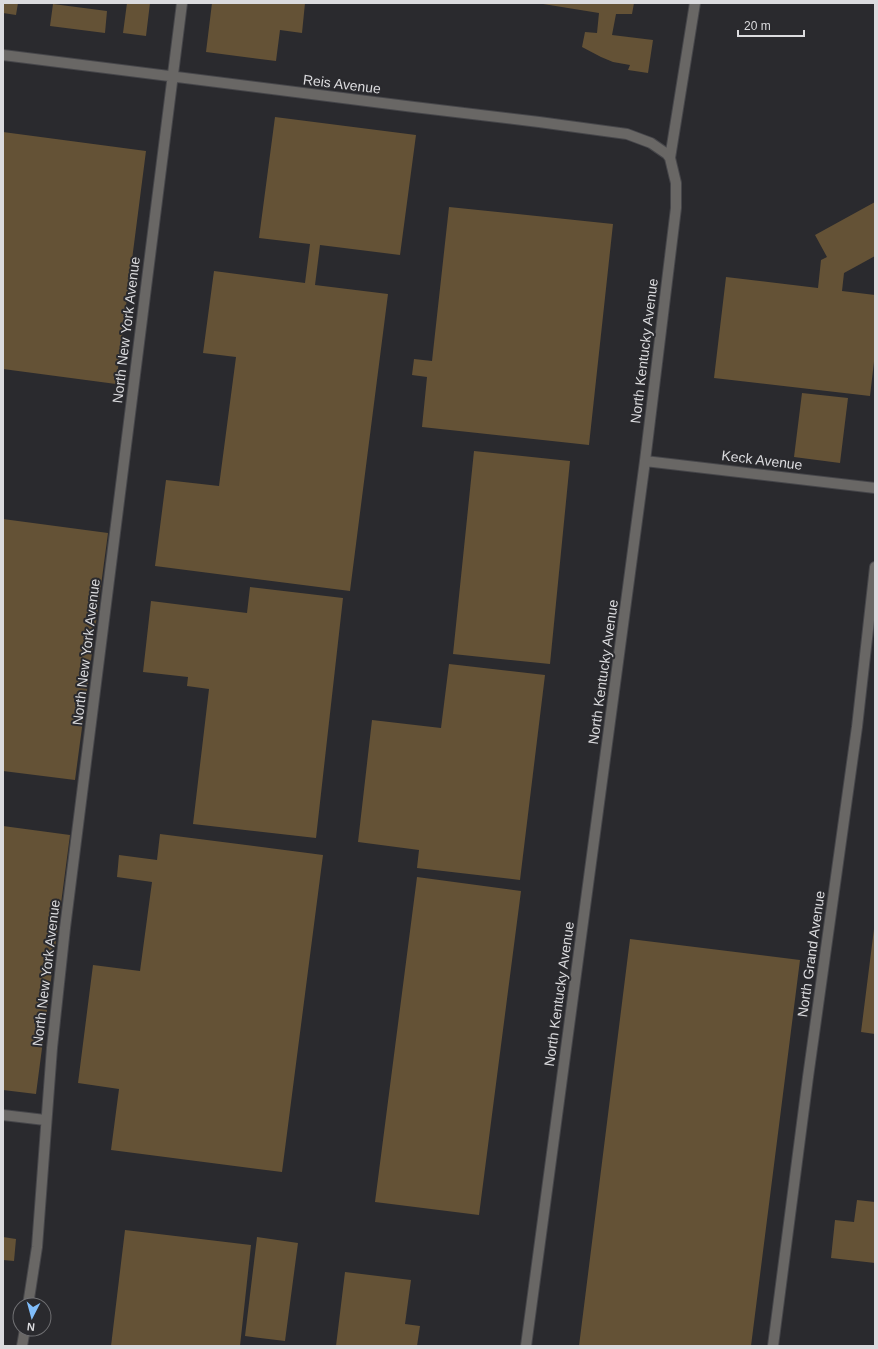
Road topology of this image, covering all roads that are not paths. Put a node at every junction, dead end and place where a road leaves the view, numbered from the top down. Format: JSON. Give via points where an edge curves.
{"nodes":[{"id":1,"x":182,"y":3,"type":"edge"},
{"id":2,"x":695,"y":3,"type":"edge"},
{"id":3,"x":3,"y":55,"type":"edge"},
{"id":4,"x":172,"y":77,"type":"junction"},
{"id":5,"x":670,"y":158,"type":"junction"},
{"id":6,"x":645,"y":461,"type":"junction"},
{"id":7,"x":875,"y":488,"type":"edge"},
{"id":8,"x":875,"y":566,"type":"edge"},
{"id":9,"x":3,"y":1116,"type":"edge"},
{"id":10,"x":45,"y":1120,"type":"junction"},
{"id":11,"x":29,"y":1297,"type":"edge"},
{"id":12,"x":526,"y":1346,"type":"edge"},
{"id":13,"x":773,"y":1346,"type":"edge"}],
"edges":[{"from":1,"to":4,"type":"street","name":"North New York Avenue"},
{"from":2,"to":5,"type":"street","name":"North Kentucky Avenue"},
{"from":3,"to":4,"type":"street","name":"Reis Avenue"},
{"from":4,"to":5,"type":"street","name":"Reis Avenue","via":[[627,134],[651,143]]},
{"from":4,"to":10,"type":"street","name":"North New York Avenue","via":[[66,920]]},
{"from":5,"to":6,"type":"street","name":"North Kentucky Avenue","via":[[676,183],[676,208]]},
{"from":6,"to":7,"type":"street","name":"Keck Avenue"},
{"from":6,"to":12,"type":"street","name":"North Kentucky Avenue"},
{"from":8,"to":13,"type":"street","name":"North Grand Avenue","via":[[857,727]]},
{"from":9,"to":10,"type":"street"},
{"from":10,"to":11,"type":"street","name":"North New York Avenue","via":[[36,1247]]}]}
